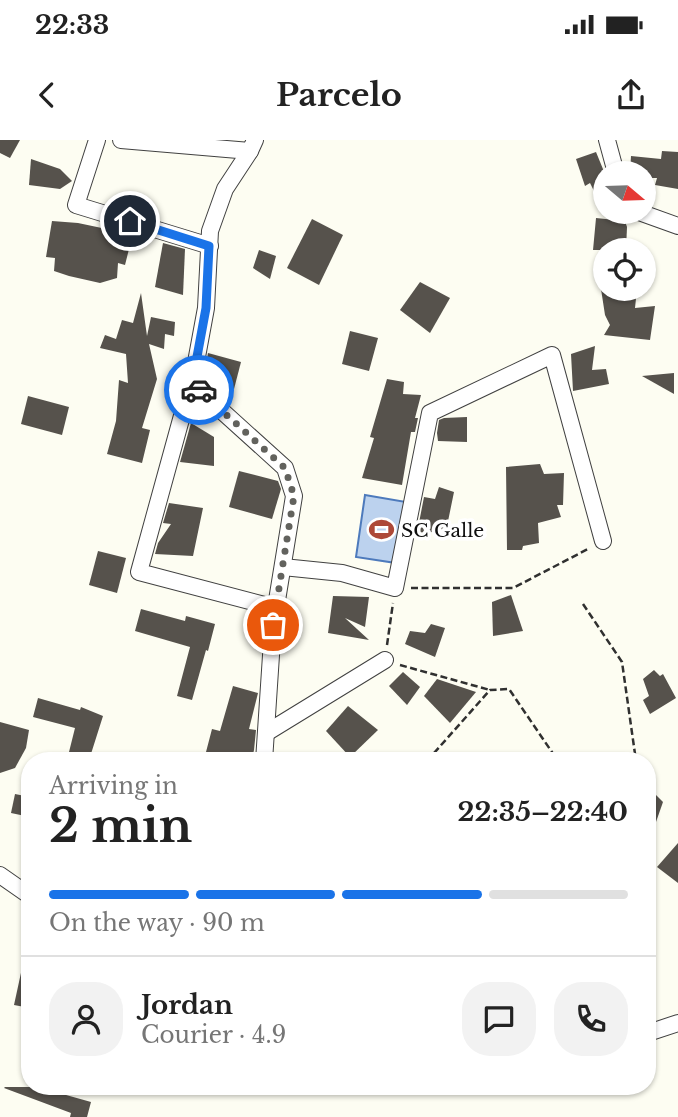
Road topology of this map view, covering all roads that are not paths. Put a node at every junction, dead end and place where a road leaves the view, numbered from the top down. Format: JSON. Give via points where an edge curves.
{"nodes":[{"id":1,"x":97,"y":140,"type":"edge"},
{"id":2,"x":121,"y":140,"type":"edge"},
{"id":3,"x":607,"y":140,"type":"edge"},
{"id":4,"x":253,"y":145,"type":"edge"},
{"id":5,"x":613,"y":161,"type":"edge"},
{"id":6,"x":656,"y":218,"type":"edge"},
{"id":7,"x":678,"y":226,"type":"edge"},
{"id":8,"x":209,"y":246,"type":"junction"},
{"id":9,"x":191,"y":383,"type":"junction"},
{"id":10,"x":603,"y":541,"type":"road end"},
{"id":11,"x":283,"y":568,"type":"junction"},
{"id":12,"x":276,"y":608,"type":"junction"},
{"id":13,"x":385,"y":660,"type":"road end"},
{"id":14,"x":266,"y":733,"type":"junction"},
{"id":15,"x":265,"y":752,"type":"edge"},
{"id":16,"x":0,"y":875,"type":"edge"},
{"id":17,"x":21,"y":890,"type":"edge"},
{"id":18,"x":678,"y":1023,"type":"edge"},
{"id":19,"x":656,"y":1030,"type":"edge"}],
"edges":[{"from":1,"to":8,"type":"street","via":[[76,205]]},
{"from":2,"to":4,"type":"street"},
{"from":3,"to":5,"type":"street"},
{"from":4,"to":8,"type":"street","via":[[225,189]]},
{"from":6,"to":7,"type":"street"},
{"from":8,"to":9,"type":"street","via":[[206,308]]},
{"from":9,"to":11,"type":"street","via":[[285,468],[294,496]]},
{"from":9,"to":12,"type":"street","via":[[139,572]]},
{"from":10,"to":11,"type":"street","via":[[552,355],[430,412],[395,588],[342,573]]},
{"from":11,"to":12,"type":"street"},
{"from":12,"to":14,"type":"street"},
{"from":13,"to":14,"type":"street"},
{"from":14,"to":15,"type":"street"},
{"from":16,"to":17,"type":"street"},
{"from":18,"to":19,"type":"street"}]}
